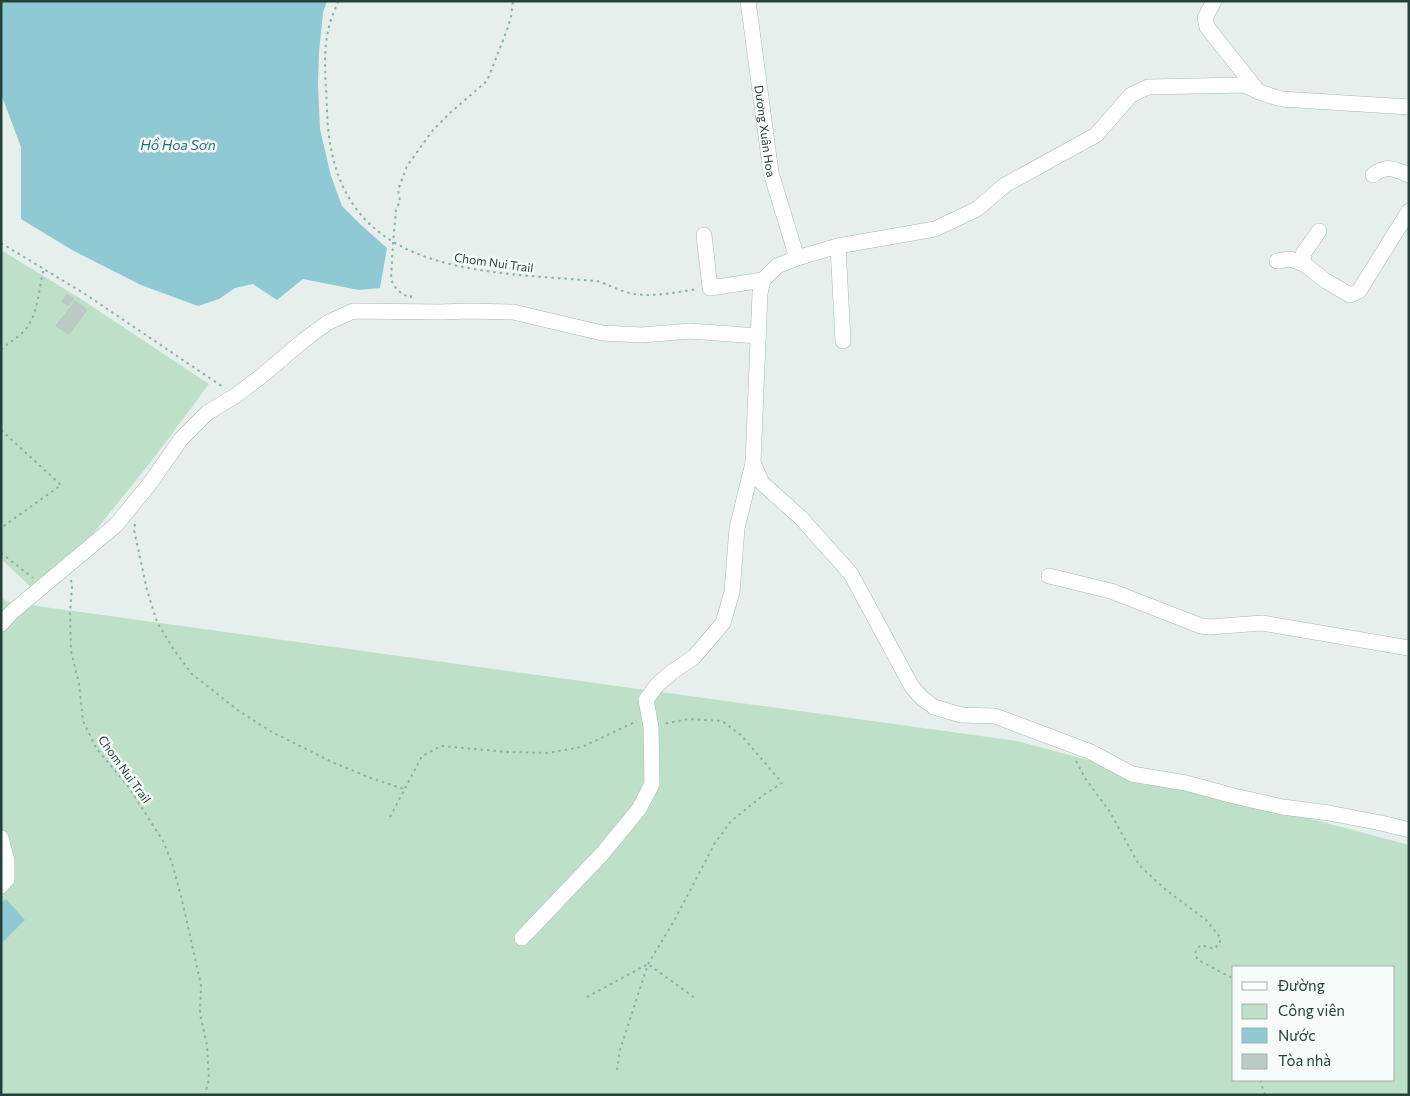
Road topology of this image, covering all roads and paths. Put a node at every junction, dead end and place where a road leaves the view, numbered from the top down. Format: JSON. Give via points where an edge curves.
{"nodes":[{"id":1,"x":338,"y":1,"type":"edge"},
{"id":2,"x":513,"y":1,"type":"edge"},
{"id":3,"x":748,"y":1,"type":"edge"},
{"id":4,"x":1214,"y":1,"type":"edge"},
{"id":5,"x":1259,"y":92,"type":"junction"},
{"id":6,"x":1409,"y":107,"type":"edge"},
{"id":7,"x":1373,"y":175,"type":"dead end"},
{"id":8,"x":1409,"y":175,"type":"edge"},
{"id":9,"x":1409,"y":211,"type":"edge"},
{"id":10,"x":1319,"y":231,"type":"dead end"},
{"id":11,"x":704,"y":235,"type":"dead end"},
{"id":12,"x":393,"y":243,"type":"junction"},
{"id":13,"x":2,"y":244,"type":"edge"},
{"id":14,"x":838,"y":246,"type":"junction"},
{"id":15,"x":797,"y":258,"type":"junction"},
{"id":16,"x":1277,"y":260,"type":"dead end"},
{"id":17,"x":1304,"y":264,"type":"junction"},
{"id":18,"x":44,"y":269,"type":"junction"},
{"id":19,"x":763,"y":280,"type":"junction"},
{"id":20,"x":710,"y":288,"type":"junction"},
{"id":21,"x":411,"y":311,"type":"junction"},
{"id":22,"x":758,"y":336,"type":"junction"},
{"id":23,"x":843,"y":341,"type":"dead end"},
{"id":24,"x":1,"y":350,"type":"edge"},
{"id":25,"x":235,"y":396,"type":"junction"},
{"id":26,"x":1,"y":430,"type":"edge"},
{"id":27,"x":753,"y":463,"type":"junction"},
{"id":28,"x":136,"y":522,"type":"dead end"},
{"id":29,"x":1,"y":528,"type":"edge"},
{"id":30,"x":1,"y":553,"type":"edge"},
{"id":31,"x":67,"y":566,"type":"junction"},
{"id":32,"x":1049,"y":576,"type":"dead end"},
{"id":33,"x":44,"y":586,"type":"junction"},
{"id":34,"x":1,"y":624,"type":"edge"},
{"id":35,"x":1409,"y":648,"type":"edge"},
{"id":36,"x":650,"y":722,"type":"junction"},
{"id":37,"x":1079,"y":747,"type":"junction"},
{"id":38,"x":404,"y":789,"type":"junction"},
{"id":39,"x":390,"y":817,"type":"dead end"},
{"id":40,"x":1409,"y":830,"type":"edge"},
{"id":41,"x":1,"y":838,"type":"edge"},
{"id":42,"x":1,"y":886,"type":"edge"},
{"id":43,"x":522,"y":938,"type":"dead end"},
{"id":44,"x":648,"y":964,"type":"junction"},
{"id":45,"x":1232,"y":978,"type":"edge"},
{"id":46,"x":587,"y":997,"type":"dead end"},
{"id":47,"x":695,"y":998,"type":"dead end"},
{"id":48,"x":617,"y":1070,"type":"dead end"},
{"id":49,"x":1260,"y":1081,"type":"edge"},
{"id":50,"x":205,"y":1095,"type":"edge"},
{"id":51,"x":1265,"y":1095,"type":"edge"}],
"edges":[{"from":1,"to":12,"type":"path","name":"Chom Nui Trail","via":[[330,24],[326,57],[327,128],[336,168],[346,194],[360,216]]},
{"from":2,"to":12,"type":"path","via":[[507,30],[487,81],[433,130],[407,166],[398,190],[400,201]]},
{"from":3,"to":15,"type":"street","name":"Dương Xuân Hoa","via":[[771,173]]},
{"from":4,"to":5,"type":"street","via":[[1206,18],[1207,27]]},
{"from":5,"to":6,"type":"street","via":[[1282,100]]},
{"from":5,"to":14,"type":"street","via":[[1245,85],[1148,87],[1131,95],[1096,135],[1005,185],[977,209],[935,229]]},
{"from":7,"to":8,"type":"street","via":[[1383,168]]},
{"from":9,"to":17,"type":"street","via":[[1359,291],[1344,292]]},
{"from":10,"to":17,"type":"street","via":[[1303,254]]},
{"from":11,"to":20,"type":"street"},
{"from":12,"to":20,"type":"path","name":"Chom Nui Trail","via":[[461,268],[596,281],[647,296]]},
{"from":12,"to":21,"type":"path","via":[[391,279],[403,295],[411,296]]},
{"from":13,"to":18,"type":"path"},
{"from":14,"to":15,"type":"street"},
{"from":14,"to":23,"type":"street"},
{"from":15,"to":19,"type":"street","via":[[777,266]]},
{"from":16,"to":17,"type":"street","via":[[1290,259]]},
{"from":18,"to":24,"type":"path","via":[[30,322]]},
{"from":18,"to":25,"type":"path"},
{"from":19,"to":20,"type":"street"},
{"from":19,"to":22,"type":"street"},
{"from":21,"to":22,"type":"street","via":[[513,312],[602,333],[690,332]]},
{"from":21,"to":25,"type":"street","via":[[353,312],[327,323]]},
{"from":22,"to":27,"type":"street"},
{"from":25,"to":31,"type":"street","via":[[207,413],[181,439],[116,525]]},
{"from":26,"to":29,"type":"path","via":[[61,486]]},
{"from":27,"to":36,"type":"street","via":[[737,528],[732,592],[723,623],[694,657],[657,685],[646,700]]},
{"from":27,"to":37,"type":"street","via":[[762,483],[802,518],[851,574],[912,687],[922,698],[934,707],[961,715],[995,716]]},
{"from":28,"to":38,"type":"path","via":[[134,530],[145,584],[157,622],[192,674],[272,732],[332,762]]},
{"from":30,"to":33,"type":"path"},
{"from":31,"to":33,"type":"street"},
{"from":31,"to":50,"type":"path","name":"Chom Nui Trail","via":[[72,587],[71,651],[83,721],[96,748],[128,786],[163,841],[175,872],[201,985],[200,1014],[207,1044],[209,1079]]},
{"from":32,"to":35,"type":"street","via":[[1111,591],[1201,626],[1262,623]]},
{"from":33,"to":34,"type":"street"},
{"from":36,"to":38,"type":"path","via":[[582,747],[547,753],[441,746],[422,756]]},
{"from":36,"to":43,"type":"street","via":[[652,784],[639,809],[602,854]]},
{"from":36,"to":44,"type":"path","via":[[722,721],[742,736],[782,783],[731,821],[715,843]]},
{"from":37,"to":40,"type":"street","via":[[1132,774]]},
{"from":37,"to":45,"type":"path","via":[[1075,758],[1077,765],[1110,812],[1139,865],[1206,920],[1220,937],[1220,943],[1214,949],[1201,945],[1195,956]]},
{"from":38,"to":39,"type":"path"},
{"from":41,"to":42,"type":"street","via":[[7,861],[6,879]]},
{"from":44,"to":46,"type":"path"},
{"from":44,"to":47,"type":"path"},
{"from":44,"to":48,"type":"path","via":[[620,1050]]},
{"from":49,"to":51,"type":"path"}]}
